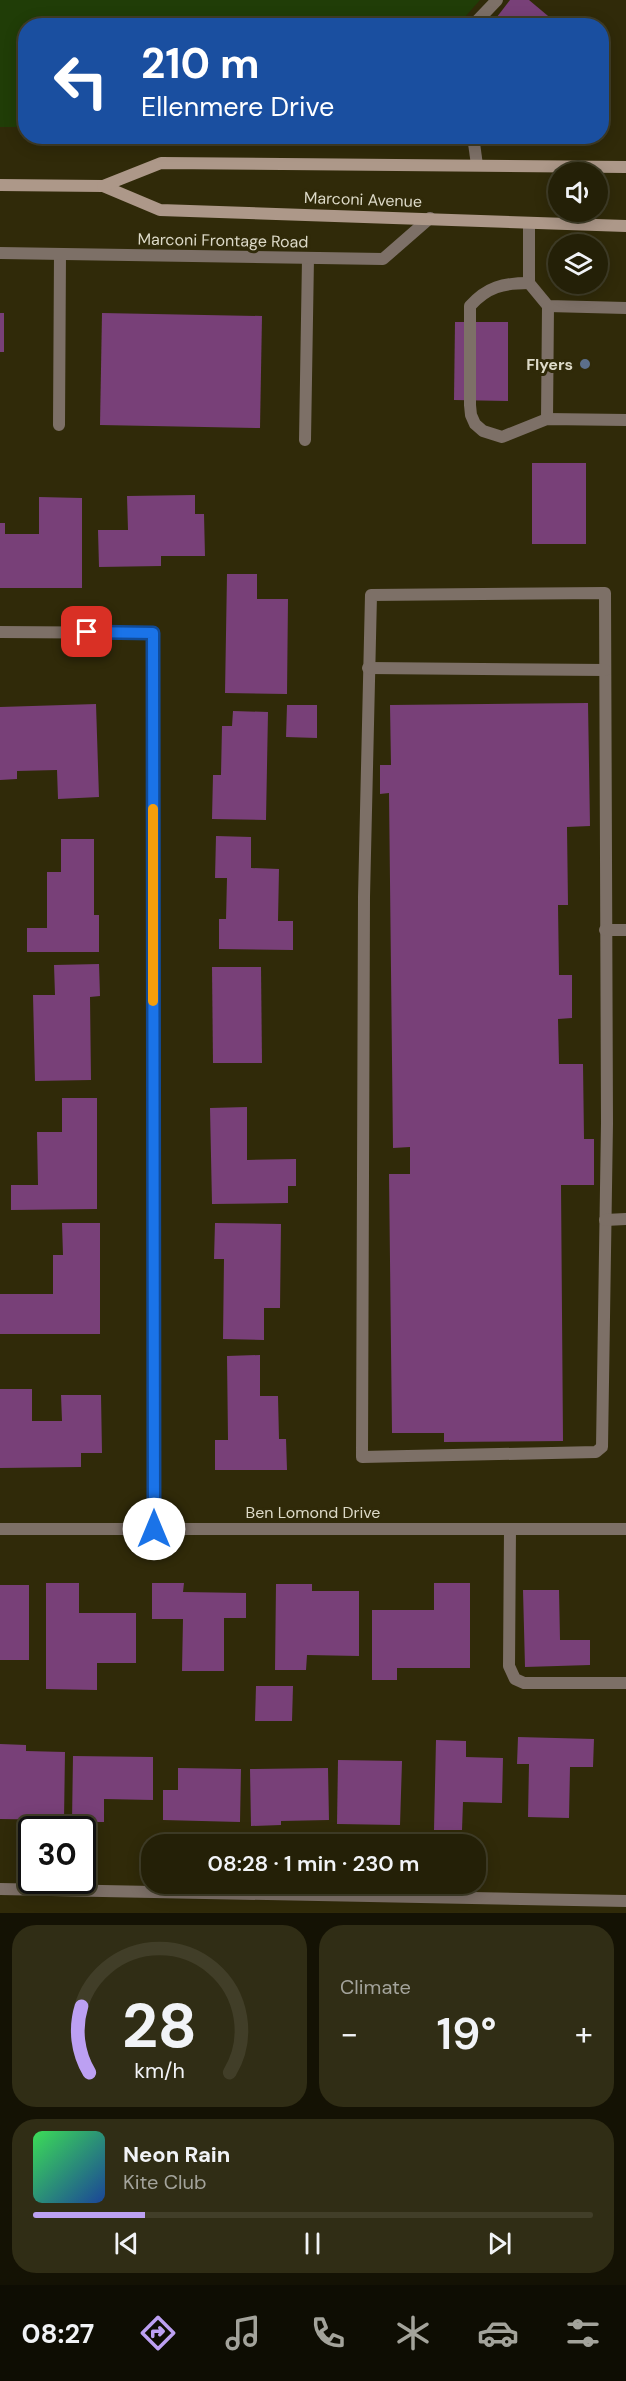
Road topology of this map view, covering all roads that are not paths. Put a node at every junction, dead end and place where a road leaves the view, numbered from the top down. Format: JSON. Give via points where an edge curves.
{"nodes":[{"id":1,"x":497,"y":0,"type":"edge"},
{"id":2,"x":480,"y":18,"type":"edge"},
{"id":3,"x":475,"y":144,"type":"edge"},
{"id":4,"x":477,"y":165,"type":"junction"},
{"id":5,"x":626,"y":167,"type":"edge"},
{"id":6,"x":0,"y":185,"type":"edge"},
{"id":7,"x":103,"y":186,"type":"junction"},
{"id":8,"x":430,"y":218,"type":"junction"},
{"id":9,"x":529,"y":224,"type":"junction"},
{"id":10,"x":626,"y":226,"type":"edge"},
{"id":11,"x":0,"y":253,"type":"edge"},
{"id":12,"x":60,"y":254,"type":"junction"},
{"id":13,"x":308,"y":258,"type":"junction"},
{"id":14,"x":529,"y":283,"type":"junction"},
{"id":15,"x":548,"y":306,"type":"junction"},
{"id":16,"x":626,"y":308,"type":"edge"},
{"id":17,"x":547,"y":419,"type":"junction"},
{"id":18,"x":626,"y":420,"type":"edge"},
{"id":19,"x":59,"y":425,"type":"dead end"},
{"id":20,"x":304,"y":440,"type":"dead end"},
{"id":21,"x":0,"y":632,"type":"edge"},
{"id":22,"x":368,"y":668,"type":"junction"},
{"id":23,"x":605,"y":670,"type":"junction"},
{"id":24,"x":605,"y":930,"type":"junction"},
{"id":25,"x":626,"y":930,"type":"edge"},
{"id":26,"x":626,"y":1218,"type":"edge"},
{"id":27,"x":605,"y":1220,"type":"junction"},
{"id":28,"x":510,"y":1528,"type":"junction"},
{"id":29,"x":626,"y":1528,"type":"edge"},
{"id":30,"x":0,"y":1529,"type":"edge"},
{"id":31,"x":154,"y":1529,"type":"junction"},
{"id":32,"x":626,"y":1683,"type":"edge"},
{"id":33,"x":0,"y":1888,"type":"edge"},
{"id":34,"x":626,"y":1900,"type":"edge"}],
"edges":[{"from":1,"to":2,"type":"street"},
{"from":3,"to":4,"type":"street"},
{"from":4,"to":5,"type":"main road","name":"Marconi Avenue"},
{"from":4,"to":7,"type":"main road","name":"Marconi Avenue","via":[[161,163]]},
{"from":6,"to":7,"type":"main road","name":"Marconi Avenue"},
{"from":7,"to":8,"type":"main road","name":"Marconi Avenue","via":[[160,210]]},
{"from":8,"to":9,"type":"main road","name":"Marconi Avenue"},
{"from":8,"to":13,"type":"street","name":"Marconi Frontage Road","via":[[383,259]]},
{"from":9,"to":10,"type":"main road","name":"Marconi Avenue"},
{"from":9,"to":14,"type":"street"},
{"from":11,"to":12,"type":"street","name":"Marconi Frontage Road"},
{"from":12,"to":13,"type":"street","name":"Marconi Frontage Road"},
{"from":12,"to":19,"type":"street"},
{"from":13,"to":20,"type":"street"},
{"from":14,"to":15,"type":"street"},
{"from":14,"to":17,"type":"street","via":[[506,283],[492,288],[470,306],[471,415],[483,431],[502,437]]},
{"from":15,"to":16,"type":"street"},
{"from":15,"to":17,"type":"street"},
{"from":17,"to":18,"type":"street"},
{"from":21,"to":31,"type":"street","via":[[153,633]]},
{"from":22,"to":23,"type":"street"},
{"from":22,"to":23,"type":"street","via":[[370,595],[605,593]]},
{"from":22,"to":27,"type":"street","via":[[363,897],[362,1457],[596,1452],[602,1447]]},
{"from":23,"to":24,"type":"street"},
{"from":24,"to":25,"type":"street"},
{"from":24,"to":27,"type":"street"},
{"from":26,"to":27,"type":"street"},
{"from":28,"to":29,"type":"street","name":"Ben Lomond Drive"},
{"from":28,"to":31,"type":"street","name":"Ben Lomond Drive"},
{"from":28,"to":32,"type":"street","via":[[509,1666],[515,1679],[524,1683]]},
{"from":30,"to":31,"type":"street","name":"Ben Lomond Drive"},
{"from":33,"to":34,"type":"street"}]}
